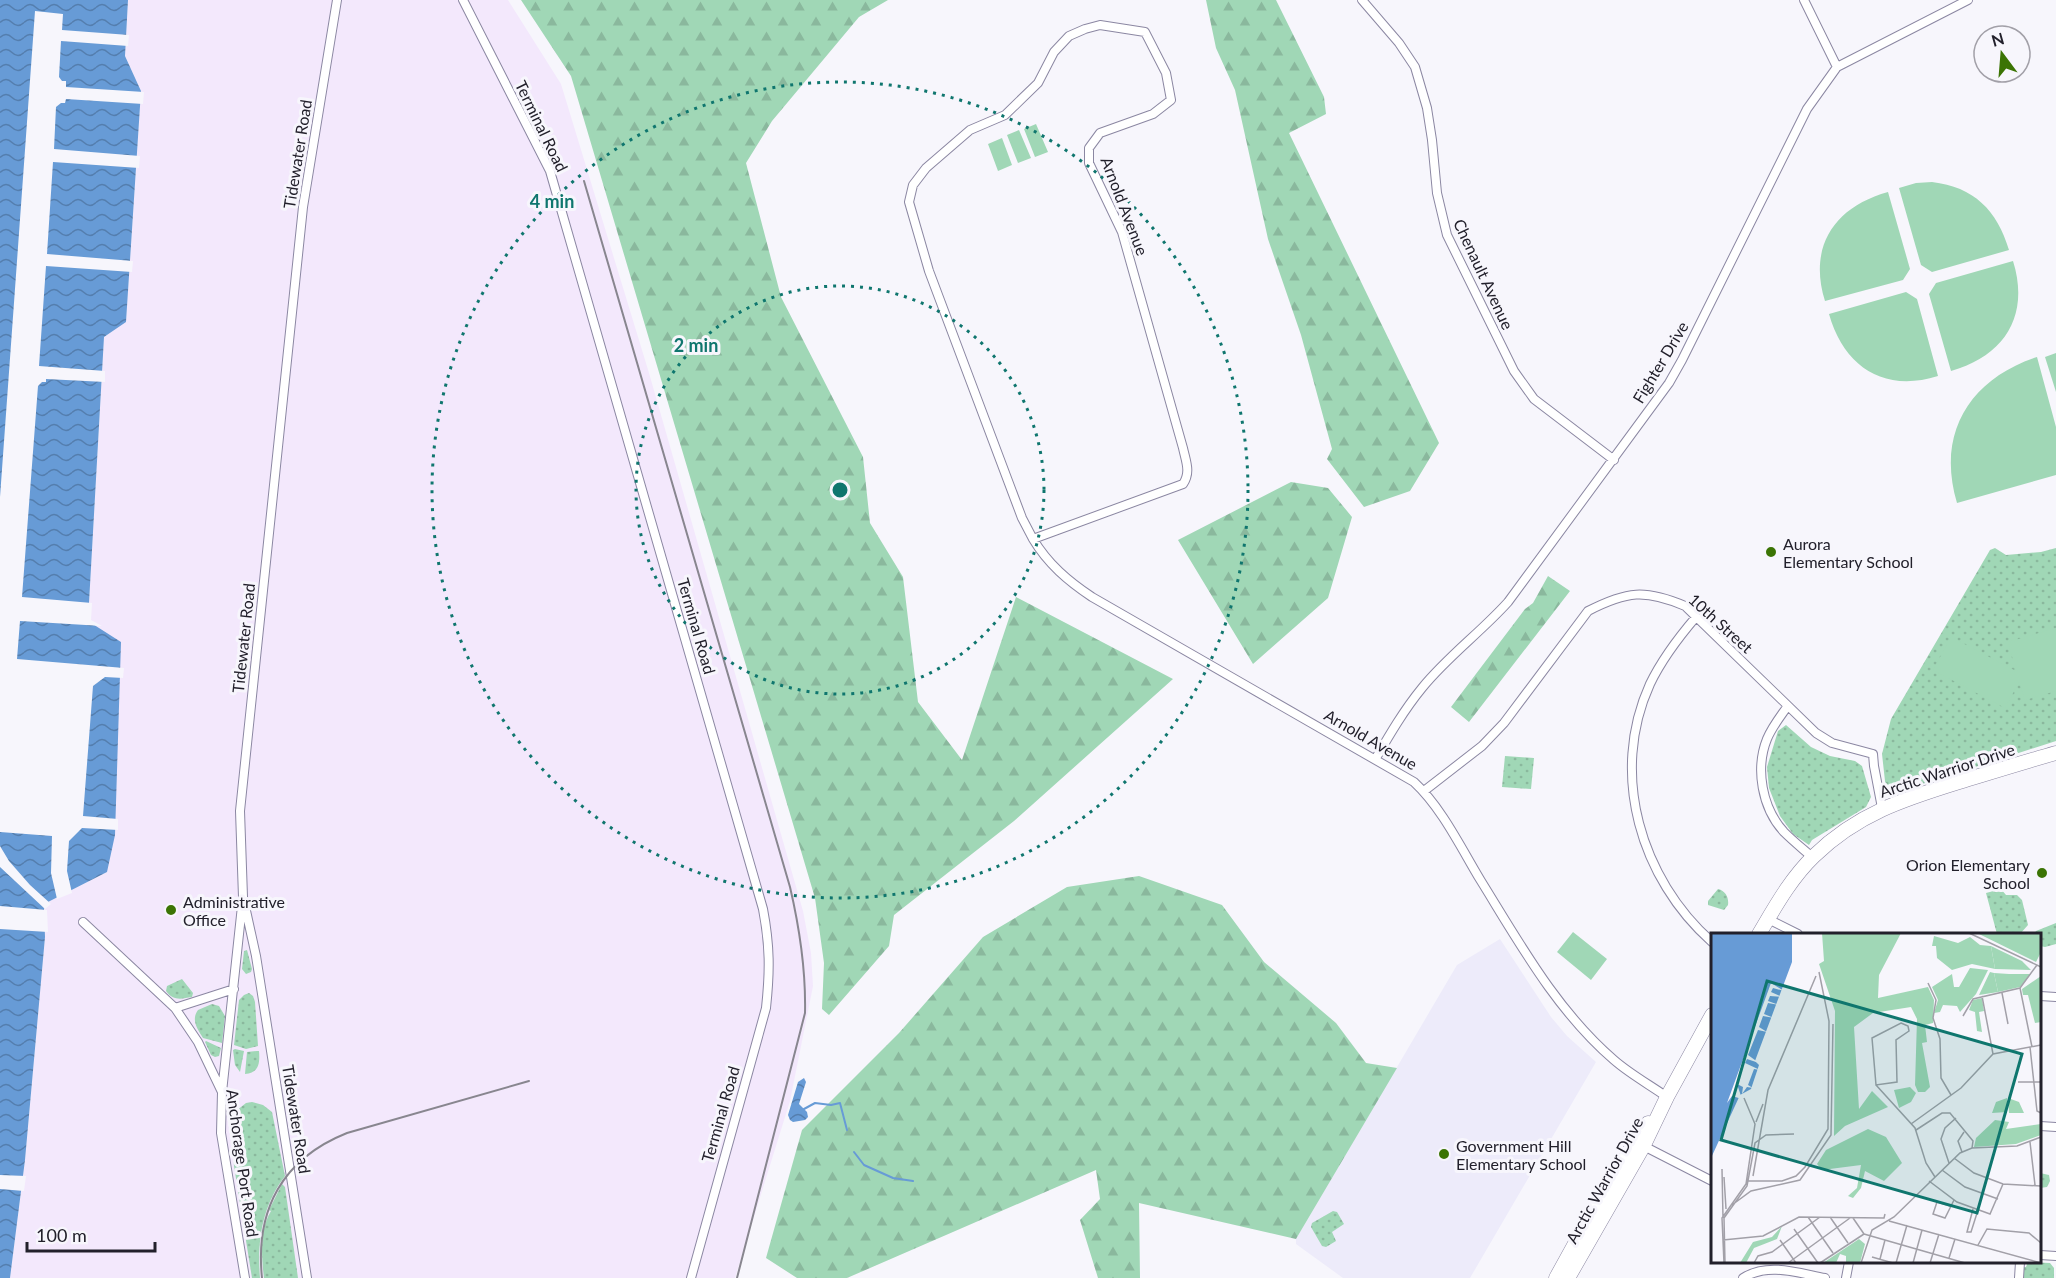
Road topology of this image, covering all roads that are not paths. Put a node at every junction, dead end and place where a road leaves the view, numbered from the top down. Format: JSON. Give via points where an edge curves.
{"nodes":[{"id":1,"x":337,"y":0,"type":"edge"},
{"id":2,"x":463,"y":0,"type":"edge"},
{"id":3,"x":1362,"y":0,"type":"edge"},
{"id":4,"x":1804,"y":0,"type":"edge"},
{"id":5,"x":1968,"y":0,"type":"edge"},
{"id":6,"x":1837,"y":67,"type":"junction"},
{"id":7,"x":1614,"y":460,"type":"junction"},
{"id":8,"x":1033,"y":539,"type":"junction"},
{"id":9,"x":1696,"y":616,"type":"junction"},
{"id":10,"x":1787,"y":707,"type":"junction"},
{"id":11,"x":2056,"y":753,"type":"edge"},
{"id":12,"x":1376,"y":758,"type":"junction"},
{"id":13,"x":1424,"y":791,"type":"junction"},
{"id":14,"x":1882,"y":808,"type":"junction"},
{"id":15,"x":1812,"y":857,"type":"junction"},
{"id":16,"x":243,"y":897,"type":"junction"},
{"id":17,"x":1768,"y":920,"type":"junction"},
{"id":18,"x":83,"y":922,"type":"dead end"},
{"id":19,"x":1760,"y":933,"type":"edge"},
{"id":20,"x":1796,"y":933,"type":"edge"},
{"id":21,"x":1711,"y":940,"type":"edge"},
{"id":22,"x":234,"y":989,"type":"junction"},
{"id":23,"x":2041,"y":996,"type":"edge"},
{"id":24,"x":2056,"y":997,"type":"edge"},
{"id":25,"x":175,"y":1008,"type":"junction"},
{"id":26,"x":1708,"y":1035,"type":"edge"},
{"id":27,"x":222,"y":1092,"type":"junction"},
{"id":28,"x":1667,"y":1097,"type":"junction"},
{"id":29,"x":2041,"y":1126,"type":"edge"},
{"id":30,"x":2056,"y":1127,"type":"edge"},
{"id":31,"x":1635,"y":1142,"type":"junction"},
{"id":32,"x":1711,"y":1180,"type":"edge"},
{"id":33,"x":2041,"y":1255,"type":"edge"},
{"id":34,"x":2056,"y":1256,"type":"edge"},
{"id":35,"x":1850,"y":1263,"type":"edge"},
{"id":36,"x":2020,"y":1263,"type":"edge"},
{"id":37,"x":244,"y":1278,"type":"edge"},
{"id":38,"x":307,"y":1278,"type":"edge"},
{"id":39,"x":691,"y":1278,"type":"edge"},
{"id":40,"x":1556,"y":1278,"type":"edge"},
{"id":41,"x":1568,"y":1278,"type":"edge"},
{"id":42,"x":1743,"y":1278,"type":"edge"},
{"id":43,"x":1825,"y":1278,"type":"edge"},
{"id":44,"x":1846,"y":1278,"type":"edge"},
{"id":45,"x":2019,"y":1278,"type":"edge"}],
"edges":[{"from":1,"to":16,"type":"street","name":"Tidewater Road","via":[[302,218],[241,802]]},
{"from":2,"to":39,"type":"street","name":"Terminal Road","via":[[550,171],[769,941],[766,1008]]},
{"from":3,"to":7,"type":"street","name":"Chenault Avenue","via":[[1414,67],[1427,108],[1437,193],[1447,235],[1514,371],[1534,399]]},
{"from":4,"to":6,"type":"street"},
{"from":5,"to":6,"type":"street","name":"Fighter Drive"},
{"from":6,"to":7,"type":"street","name":"Fighter Drive","via":[[1807,109],[1669,383]]},
{"from":7,"to":12,"type":"street","name":"Fighter Drive","via":[[1508,602],[1424,686]]},
{"from":8,"to":8,"type":"street","name":"Arnold Avenue","via":[[929,271],[909,202],[913,184],[970,130],[1005,115],[1038,82],[1054,52],[1069,36],[1100,25],[1146,32],[1166,73],[1171,100],[1153,114],[1100,133],[1089,148],[1089,163],[1122,232],[1188,477],[1183,484]]},
{"from":8,"to":12,"type":"street","name":"Arnold Avenue","via":[[1057,571],[1092,597]]},
{"from":9,"to":10,"type":"street","name":"10th Street"},
{"from":9,"to":13,"type":"street","name":"10th Street","via":[[1685,606],[1643,594],[1626,595],[1588,611],[1504,723],[1482,747]]},
{"from":9,"to":21,"type":"street","via":[[1671,645],[1650,685],[1640,712],[1632,772],[1643,841],[1657,874],[1674,901]]},
{"from":10,"to":14,"type":"street","name":"10th Street","via":[[1832,743],[1874,754]]},
{"from":10,"to":15,"type":"street","via":[[1766,741],[1762,783],[1776,822]]},
{"from":11,"to":14,"type":"main road","name":"Arctic Warrior Drive"},
{"from":12,"to":13,"type":"street","name":"Arnold Avenue"},
{"from":13,"to":28,"type":"street","name":"Arnold Avenue","via":[[1568,1015],[1615,1061]]},
{"from":14,"to":15,"type":"main road","name":"Arctic Warrior Drive","via":[[1846,829]]},
{"from":15,"to":17,"type":"main road","name":"Arctic Warrior Drive"},
{"from":16,"to":22,"type":"street"},
{"from":16,"to":38,"type":"street","name":"Tidewater Road","via":[[258,968]]},
{"from":17,"to":19,"type":"main road","name":"Arctic Warrior Drive"},
{"from":17,"to":20,"type":"street"},
{"from":18,"to":25,"type":"street","name":"Anchorage Port Road"},
{"from":22,"to":25,"type":"street"},
{"from":22,"to":27,"type":"street"},
{"from":23,"to":24,"type":"street"},
{"from":25,"to":27,"type":"street","name":"Anchorage Port Road","via":[[198,1042]]},
{"from":26,"to":28,"type":"main road","name":"Arctic Warrior Drive"},
{"from":27,"to":37,"type":"street","name":"Anchorage Port Road","via":[[221,1132]]},
{"from":28,"to":31,"type":"main road","name":"Arctic Warrior Drive"},
{"from":29,"to":30,"type":"street"},
{"from":31,"to":32,"type":"street"},
{"from":31,"to":40,"type":"main road","name":"Arctic Warrior Drive"},
{"from":31,"to":41,"type":"main road","name":"Arctic Warrior Drive"},
{"from":33,"to":34,"type":"street"},
{"from":35,"to":44,"type":"street"},
{"from":36,"to":45,"type":"street"},
{"from":42,"to":43,"type":"street","via":[[1770,1269]]}]}
